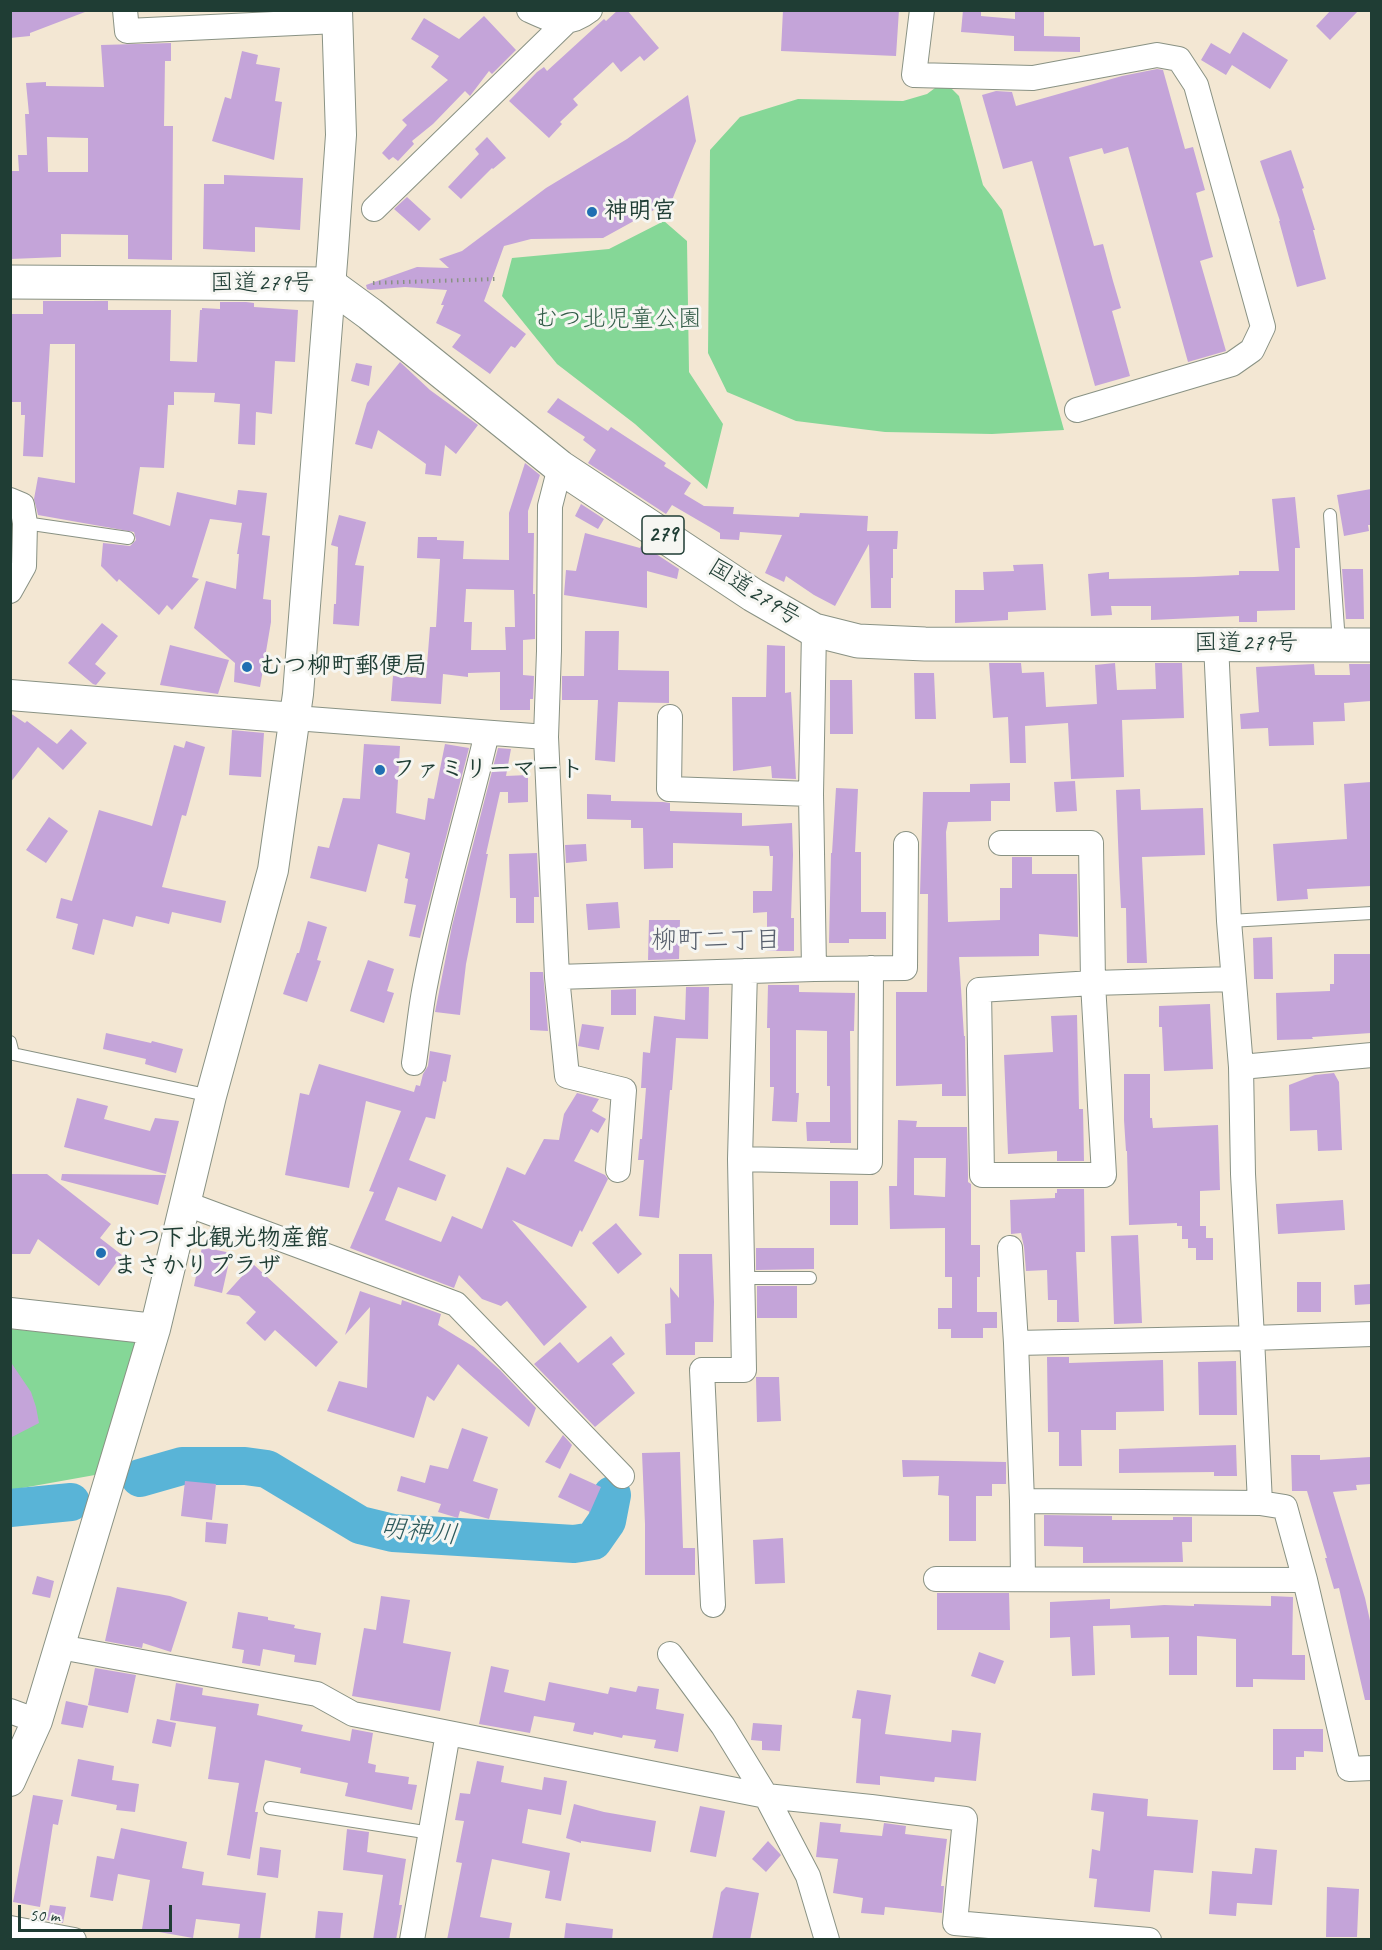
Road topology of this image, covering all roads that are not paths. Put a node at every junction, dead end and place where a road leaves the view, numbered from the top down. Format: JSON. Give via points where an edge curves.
{"nodes":[{"id":1,"x":125,"y":10,"type":"edge"},
{"id":2,"x":529,"y":10,"type":"edge"},
{"id":3,"x":590,"y":10,"type":"edge"},
{"id":4,"x":922,"y":10,"type":"edge"},
{"id":5,"x":337,"y":16,"type":"edge"},
{"id":6,"x":566,"y":22,"type":"junction"},
{"id":7,"x":374,"y":209,"type":"dead end"},
{"id":8,"x":10,"y":282,"type":"edge"},
{"id":9,"x":329,"y":284,"type":"junction"},
{"id":10,"x":1077,"y":410,"type":"dead end"},
{"id":11,"x":560,"y":466,"type":"junction"},
{"id":12,"x":10,"y":500,"type":"edge"},
{"id":13,"x":1330,"y":515,"type":"dead end"},
{"id":14,"x":24,"y":523,"type":"junction"},
{"id":15,"x":128,"y":538,"type":"dead end"},
{"id":16,"x":10,"y":591,"type":"edge"},
{"id":17,"x":814,"y":630,"type":"junction"},
{"id":18,"x":1216,"y":644,"type":"junction"},
{"id":19,"x":1339,"y":645,"type":"junction"},
{"id":20,"x":1371,"y":645,"type":"edge"},
{"id":21,"x":10,"y":695,"type":"edge"},
{"id":22,"x":670,"y":717,"type":"dead end"},
{"id":23,"x":295,"y":718,"type":"junction"},
{"id":24,"x":487,"y":733,"type":"junction"},
{"id":25,"x":546,"y":738,"type":"junction"},
{"id":26,"x":811,"y":794,"type":"junction"},
{"id":27,"x":1001,"y":843,"type":"dead end"},
{"id":28,"x":906,"y":844,"type":"dead end"},
{"id":29,"x":1371,"y":913,"type":"edge"},
{"id":30,"x":1229,"y":921,"type":"junction"},
{"id":31,"x":871,"y":968,"type":"junction"},
{"id":32,"x":814,"y":969,"type":"junction"},
{"id":33,"x":745,"y":971,"type":"junction"},
{"id":34,"x":557,"y":977,"type":"junction"},
{"id":35,"x":1233,"y":979,"type":"junction"},
{"id":36,"x":1094,"y":983,"type":"junction"},
{"id":37,"x":10,"y":1042,"type":"edge"},
{"id":38,"x":1371,"y":1055,"type":"edge"},
{"id":39,"x":414,"y":1063,"type":"dead end"},
{"id":40,"x":1241,"y":1067,"type":"junction"},
{"id":41,"x":211,"y":1096,"type":"junction"},
{"id":42,"x":740,"y":1159,"type":"junction"},
{"id":43,"x":618,"y":1170,"type":"dead end"},
{"id":44,"x":184,"y":1203,"type":"junction"},
{"id":45,"x":1010,"y":1248,"type":"dead end"},
{"id":46,"x":743,"y":1278,"type":"junction"},
{"id":47,"x":810,"y":1278,"type":"dead end"},
{"id":48,"x":10,"y":1313,"type":"edge"},
{"id":49,"x":155,"y":1329,"type":"junction"},
{"id":50,"x":1371,"y":1334,"type":"edge"},
{"id":51,"x":1252,"y":1338,"type":"junction"},
{"id":52,"x":1016,"y":1343,"type":"junction"},
{"id":53,"x":622,"y":1476,"type":"dead end"},
{"id":54,"x":1022,"y":1501,"type":"junction"},
{"id":55,"x":1260,"y":1503,"type":"junction"},
{"id":56,"x":936,"y":1579,"type":"dead end"},
{"id":57,"x":1023,"y":1579,"type":"junction"},
{"id":58,"x":1305,"y":1580,"type":"junction"},
{"id":59,"x":713,"y":1605,"type":"dead end"},
{"id":60,"x":60,"y":1647,"type":"junction"},
{"id":61,"x":670,"y":1653,"type":"dead end"},
{"id":62,"x":24,"y":1716,"type":"edge"},
{"id":63,"x":448,"y":1733,"type":"junction"},
{"id":64,"x":1371,"y":1768,"type":"edge"},
{"id":65,"x":10,"y":1781,"type":"edge"},
{"id":66,"x":766,"y":1797,"type":"junction"},
{"id":67,"x":270,"y":1808,"type":"dead end"},
{"id":68,"x":431,"y":1833,"type":"junction"},
{"id":69,"x":10,"y":1928,"type":"edge"},
{"id":70,"x":74,"y":1940,"type":"edge"},
{"id":71,"x":412,"y":1940,"type":"edge"},
{"id":72,"x":827,"y":1940,"type":"edge"},
{"id":73,"x":1149,"y":1940,"type":"edge"}],
"edges":[{"from":1,"to":5,"type":"street","via":[[127,31]]},
{"from":2,"to":6,"type":"street"},
{"from":3,"to":6,"type":"street"},
{"from":4,"to":10,"type":"street","via":[[914,75],[1033,78],[1157,55],[1179,58],[1196,85],[1263,327],[1252,350],[1232,364]]},
{"from":5,"to":9,"type":"street","via":[[341,135]]},
{"from":6,"to":7,"type":"street"},
{"from":8,"to":9,"type":"highway","name":"国道279号"},
{"from":9,"to":11,"type":"highway","name":"国道279号","number":"279"},
{"from":9,"to":23,"type":"street"},
{"from":11,"to":17,"type":"highway","name":"国道279号","number":"279","via":[[753,595]]},
{"from":11,"to":25,"type":"street","via":[[550,506]]},
{"from":12,"to":14,"type":"street","via":[[22,505]]},
{"from":13,"to":19,"type":"lane"},
{"from":14,"to":15,"type":"lane"},
{"from":14,"to":16,"type":"street","via":[[24,566]]},
{"from":17,"to":18,"type":"highway","name":"国道279号","number":"279","via":[[858,641],[925,644]]},
{"from":17,"to":26,"type":"street"},
{"from":18,"to":19,"type":"highway","name":"国道279号","number":"279"},
{"from":18,"to":30,"type":"street"},
{"from":19,"to":20,"type":"highway","name":"国道279号","number":"279"},
{"from":21,"to":23,"type":"street"},
{"from":22,"to":26,"type":"street","via":[[669,789]]},
{"from":23,"to":24,"type":"street"},
{"from":23,"to":41,"type":"street","via":[[273,870]]},
{"from":24,"to":25,"type":"street"},
{"from":24,"to":39,"type":"street","via":[[425,987]]},
{"from":25,"to":34,"type":"street"},
{"from":26,"to":32,"type":"street"},
{"from":27,"to":36,"type":"street","via":[[1091,843]]},
{"from":28,"to":31,"type":"street","via":[[905,968]]},
{"from":29,"to":30,"type":"lane"},
{"from":30,"to":35,"type":"street"},
{"from":31,"to":32,"type":"street"},
{"from":31,"to":42,"type":"street","via":[[870,1162]]},
{"from":32,"to":33,"type":"street"},
{"from":33,"to":34,"type":"street"},
{"from":33,"to":42,"type":"street"},
{"from":34,"to":43,"type":"street","via":[[567,1076],[624,1090]]},
{"from":35,"to":36,"type":"street"},
{"from":35,"to":40,"type":"street"},
{"from":36,"to":36,"type":"street","via":[[979,990],[982,1175],[1104,1175]]},
{"from":37,"to":41,"type":"lane","via":[[13,1054]]},
{"from":38,"to":40,"type":"street"},
{"from":40,"to":51,"type":"street"},
{"from":41,"to":44,"type":"street"},
{"from":42,"to":46,"type":"street"},
{"from":44,"to":49,"type":"street"},
{"from":44,"to":53,"type":"street","via":[[456,1304]]},
{"from":45,"to":52,"type":"street"},
{"from":46,"to":47,"type":"lane"},
{"from":46,"to":59,"type":"street","via":[[744,1370],[702,1370]]},
{"from":48,"to":49,"type":"street"},
{"from":49,"to":60,"type":"street"},
{"from":50,"to":51,"type":"street"},
{"from":51,"to":52,"type":"street"},
{"from":51,"to":55,"type":"street"},
{"from":52,"to":54,"type":"street"},
{"from":54,"to":55,"type":"street"},
{"from":54,"to":57,"type":"street"},
{"from":55,"to":58,"type":"street","via":[[1285,1507]]},
{"from":56,"to":57,"type":"street"},
{"from":57,"to":58,"type":"street"},
{"from":58,"to":64,"type":"street","via":[[1348,1768]]},
{"from":60,"to":62,"type":"street"},
{"from":60,"to":63,"type":"street","via":[[317,1694],[353,1714]]},
{"from":61,"to":66,"type":"street","via":[[723,1726]]},
{"from":62,"to":65,"type":"street"},
{"from":63,"to":66,"type":"street"},
{"from":63,"to":68,"type":"street"},
{"from":66,"to":72,"type":"street","via":[[808,1876]]},
{"from":66,"to":73,"type":"street","via":[[965,1819],[955,1923]]},
{"from":67,"to":68,"type":"lane"},
{"from":68,"to":71,"type":"street"},
{"from":69,"to":70,"type":"street"}]}
